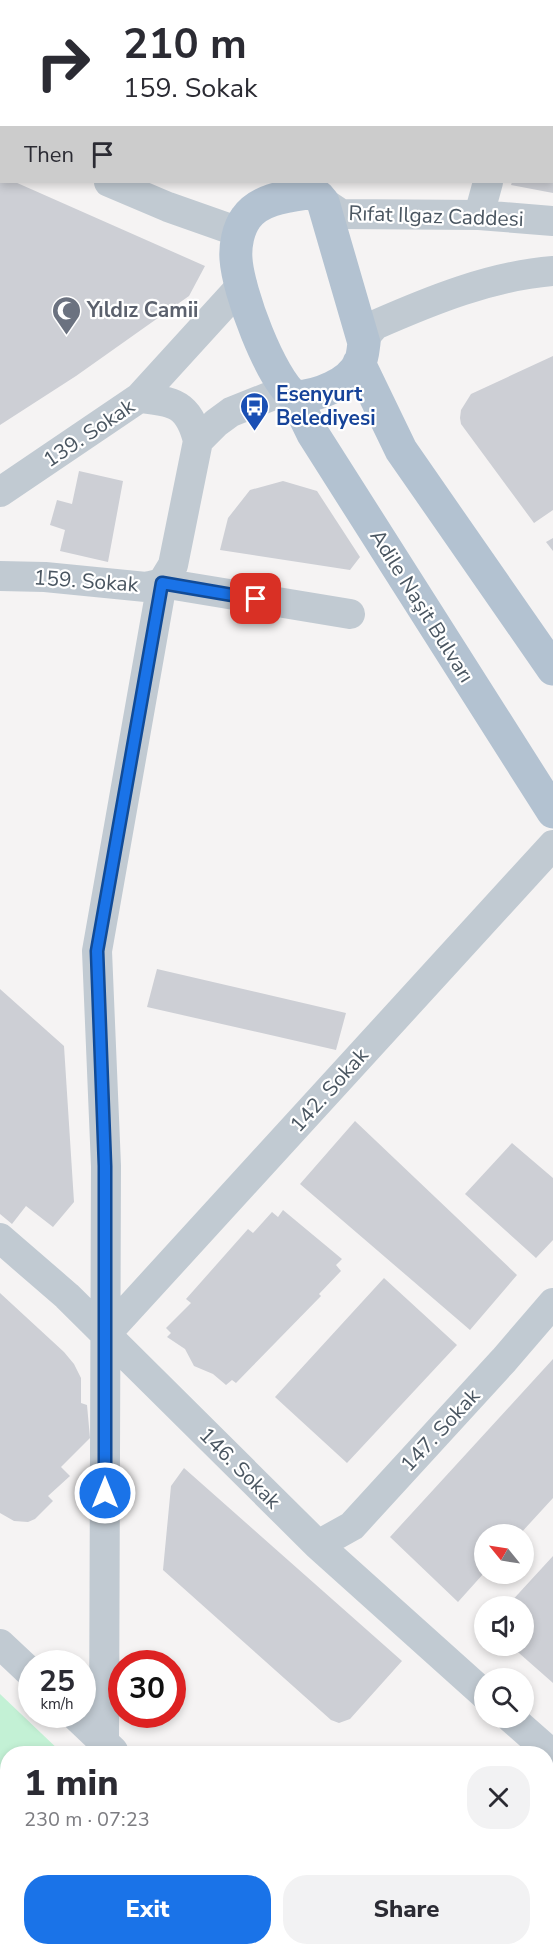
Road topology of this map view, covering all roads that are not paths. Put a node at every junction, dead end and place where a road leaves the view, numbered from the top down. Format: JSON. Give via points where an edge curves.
{"nodes":[{"id":1,"x":111,"y":183,"type":"edge"},
{"id":2,"x":248,"y":183,"type":"edge"},
{"id":3,"x":488,"y":183,"type":"edge"},
{"id":4,"x":319,"y":193,"type":"edge"},
{"id":5,"x":479,"y":215,"type":"junction"},
{"id":6,"x":553,"y":221,"type":"edge"},
{"id":7,"x":242,"y":225,"type":"junction"},
{"id":8,"x":553,"y":271,"type":"edge"},
{"id":9,"x":242,"y":285,"type":"junction"},
{"id":10,"x":362,"y":353,"type":"junction"},
{"id":11,"x":291,"y":394,"type":"junction"},
{"id":12,"x":139,"y":398,"type":"junction"},
{"id":13,"x":198,"y":441,"type":"junction"},
{"id":14,"x":0,"y":492,"type":"edge"},
{"id":15,"x":0,"y":576,"type":"edge"},
{"id":16,"x":162,"y":583,"type":"junction"},
{"id":17,"x":350,"y":614,"type":"dead end"},
{"id":18,"x":553,"y":669,"type":"edge"},
{"id":19,"x":553,"y":812,"type":"edge"},
{"id":20,"x":553,"y":845,"type":"edge"},
{"id":21,"x":0,"y":1238,"type":"edge"},
{"id":22,"x":553,"y":1303,"type":"edge"},
{"id":23,"x":105,"y":1335,"type":"junction"},
{"id":24,"x":318,"y":1545,"type":"junction"},
{"id":25,"x":0,"y":1644,"type":"edge"},
{"id":26,"x":18,"y":1661,"type":"edge"},
{"id":27,"x":474,"y":1685,"type":"edge"},
{"id":28,"x":89,"y":1728,"type":"edge"},
{"id":29,"x":523,"y":1728,"type":"edge"},
{"id":30,"x":108,"y":1746,"type":"edge"},
{"id":31,"x":110,"y":1746,"type":"edge"},
{"id":32,"x":544,"y":1746,"type":"edge"}],
"edges":[{"from":1,"to":7,"type":"street","via":[[168,207]]},
{"from":2,"to":7,"type":"main road"},
{"from":3,"to":5,"type":"street"},
{"from":4,"to":5,"type":"street","name":"Rıfat Ilgaz Caddesi","via":[[340,214]]},
{"from":4,"to":7,"type":"main road","via":[[276,199],[254,210]]},
{"from":4,"to":10,"type":"main road"},
{"from":5,"to":6,"type":"street","name":"Rıfat Ilgaz Caddesi"},
{"from":7,"to":9,"type":"main road","name":"Adile Naşit Bulvarı","via":[[236,259]]},
{"from":8,"to":10,"type":"street","via":[[465,289],[375,325]]},
{"from":9,"to":11,"type":"main road","name":"Adile Naşit Bulvarı","via":[[274,372]]},
{"from":9,"to":12,"type":"street"},
{"from":10,"to":11,"type":"main road","via":[[344,381],[307,397]]},
{"from":10,"to":18,"type":"main road","via":[[401,450]]},
{"from":11,"to":13,"type":"street","via":[[231,412]]},
{"from":11,"to":19,"type":"main road","name":"Adile Naşit Bulvarı"},
{"from":12,"to":13,"type":"street","name":"139. Sokak","via":[[167,400],[181,408],[194,424]]},
{"from":12,"to":14,"type":"street","name":"139. Sokak"},
{"from":13,"to":16,"type":"street","via":[[173,565]]},
{"from":15,"to":16,"type":"street","name":"159. Sokak","via":[[146,586]]},
{"from":16,"to":17,"type":"street","name":"159. Sokak"},
{"from":16,"to":23,"type":"street","via":[[97,951],[105,1166]]},
{"from":20,"to":23,"type":"street","name":"142. Sokak"},
{"from":21,"to":23,"type":"street","name":"146. Sokak"},
{"from":22,"to":24,"type":"street","name":"147. Sokak","via":[[352,1526]]},
{"from":23,"to":24,"type":"street","name":"146. Sokak"},
{"from":23,"to":31,"type":"street"},
{"from":24,"to":27,"type":"street","name":"146. Sokak"},
{"from":25,"to":26,"type":"street"},
{"from":28,"to":30,"type":"street"},
{"from":29,"to":32,"type":"street"}]}
